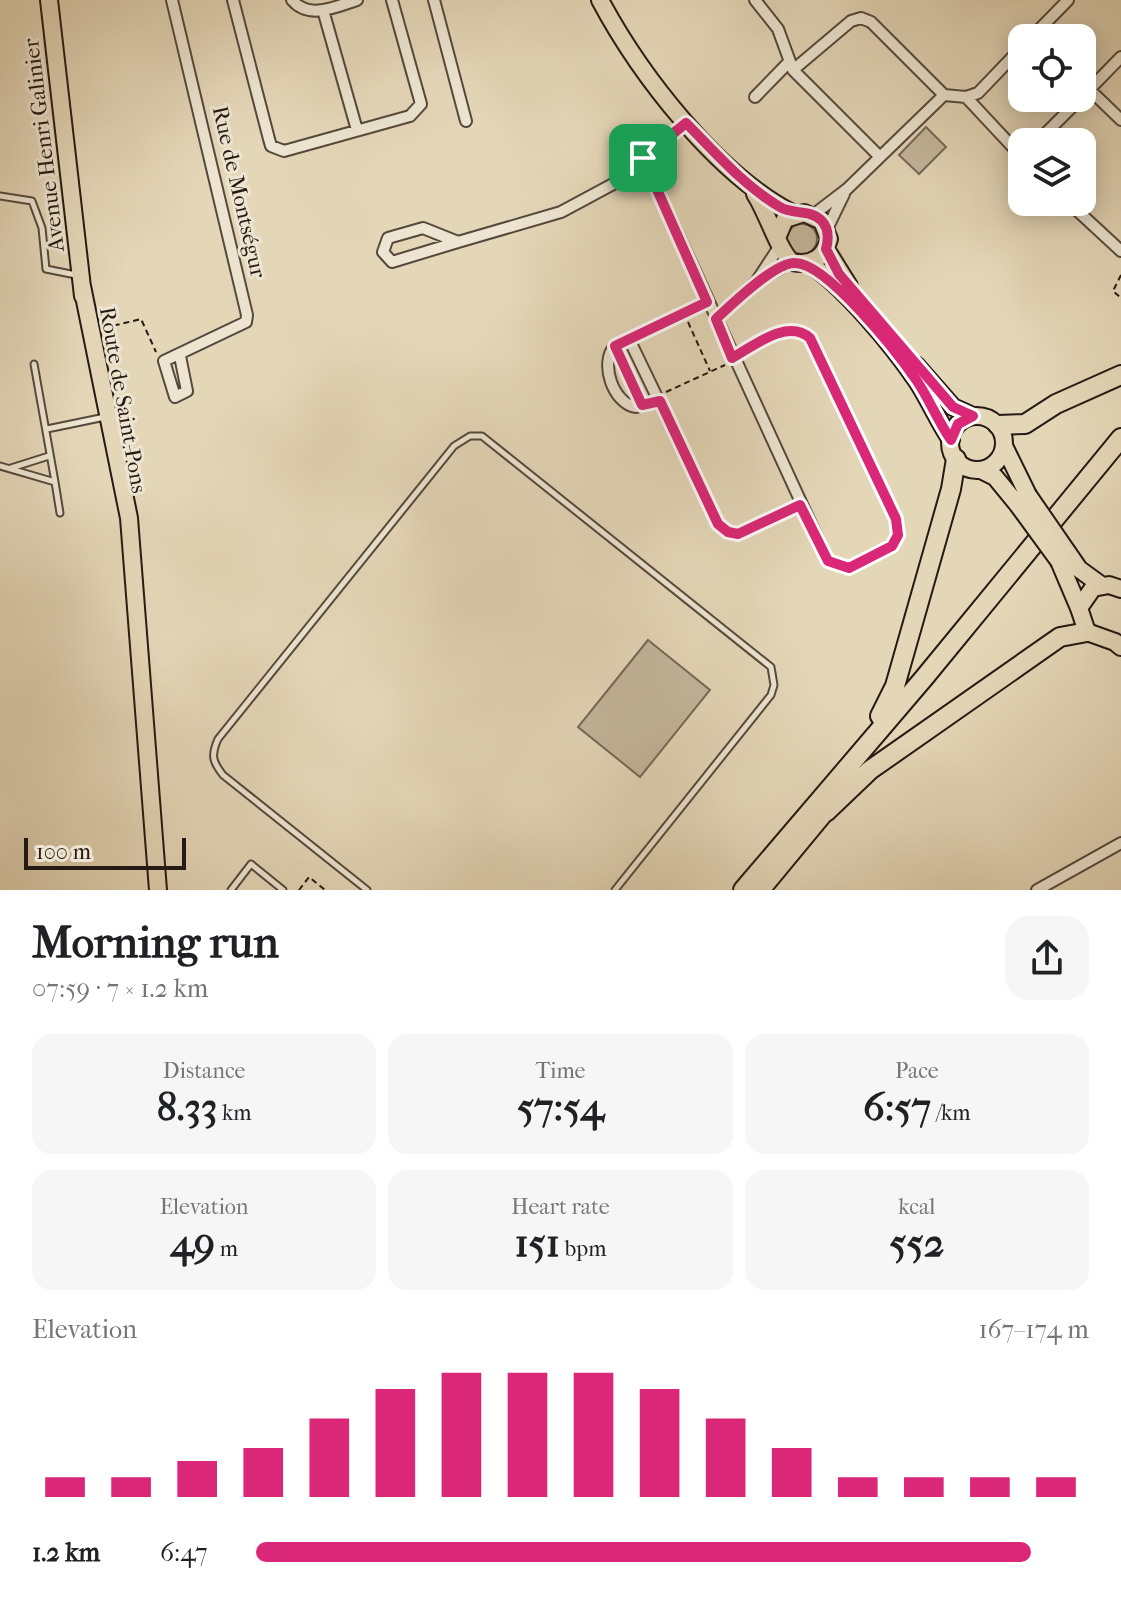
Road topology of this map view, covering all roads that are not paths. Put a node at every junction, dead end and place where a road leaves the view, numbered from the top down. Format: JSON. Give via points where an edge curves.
{"nodes":[{"id":1,"x":49,"y":0,"type":"edge"},
{"id":2,"x":172,"y":0,"type":"edge"},
{"id":3,"x":233,"y":0,"type":"edge"},
{"id":4,"x":292,"y":0,"type":"edge"},
{"id":5,"x":357,"y":0,"type":"edge"},
{"id":6,"x":392,"y":0,"type":"edge"},
{"id":7,"x":434,"y":0,"type":"edge"},
{"id":8,"x":600,"y":0,"type":"edge"},
{"id":9,"x":755,"y":0,"type":"edge"},
{"id":10,"x":1068,"y":0,"type":"edge"},
{"id":11,"x":323,"y":10,"type":"junction"},
{"id":12,"x":1045,"y":24,"type":"edge"},
{"id":13,"x":1121,"y":57,"type":"edge"},
{"id":14,"x":1008,"y":62,"type":"edge"},
{"id":15,"x":791,"y":67,"type":"junction"},
{"id":16,"x":1096,"y":83,"type":"edge"},
{"id":17,"x":944,"y":95,"type":"junction"},
{"id":18,"x":755,"y":97,"type":"dead end"},
{"id":19,"x":966,"y":97,"type":"junction"},
{"id":20,"x":1096,"y":103,"type":"edge"},
{"id":21,"x":1067,"y":112,"type":"edge"},
{"id":22,"x":1121,"y":120,"type":"edge"},
{"id":23,"x":466,"y":121,"type":"dead end"},
{"id":24,"x":686,"y":123,"type":"junction"},
{"id":25,"x":1051,"y":128,"type":"edge"},
{"id":26,"x":357,"y":130,"type":"junction"},
{"id":27,"x":1008,"y":142,"type":"edge"},
{"id":28,"x":879,"y":156,"type":"junction"},
{"id":29,"x":643,"y":158,"type":"junction"},
{"id":30,"x":750,"y":185,"type":"junction"},
{"id":31,"x":847,"y":189,"type":"junction"},
{"id":32,"x":0,"y":196,"type":"edge"},
{"id":33,"x":794,"y":214,"type":"junction"},
{"id":34,"x":813,"y":215,"type":"junction"},
{"id":35,"x":1083,"y":216,"type":"edge"},
{"id":36,"x":827,"y":229,"type":"junction"},
{"id":37,"x":458,"y":242,"type":"junction"},
{"id":38,"x":778,"y":242,"type":"junction"},
{"id":39,"x":826,"y":249,"type":"junction"},
{"id":40,"x":1121,"y":251,"type":"edge"},
{"id":41,"x":800,"y":262,"type":"junction"},
{"id":42,"x":81,"y":281,"type":"junction"},
{"id":43,"x":756,"y":282,"type":"junction"},
{"id":44,"x":707,"y":302,"type":"junction"},
{"id":45,"x":716,"y":319,"type":"junction"},
{"id":46,"x":629,"y":339,"type":"junction"},
{"id":47,"x":180,"y":356,"type":"junction"},
{"id":48,"x":732,"y":358,"type":"junction"},
{"id":49,"x":34,"y":364,"type":"dead end"},
{"id":50,"x":1121,"y":375,"type":"edge"},
{"id":51,"x":658,"y":398,"type":"junction"},
{"id":52,"x":104,"y":414,"type":"junction"},
{"id":53,"x":973,"y":416,"type":"junction"},
{"id":54,"x":998,"y":425,"type":"junction"},
{"id":55,"x":47,"y":429,"type":"junction"},
{"id":56,"x":1121,"y":438,"type":"edge"},
{"id":57,"x":951,"y":440,"type":"junction"},
{"id":58,"x":1004,"y":446,"type":"junction"},
{"id":59,"x":1121,"y":451,"type":"edge"},
{"id":60,"x":49,"y":456,"type":"junction"},
{"id":61,"x":956,"y":459,"type":"junction"},
{"id":62,"x":0,"y":466,"type":"edge"},
{"id":63,"x":10,"y":468,"type":"junction"},
{"id":64,"x":981,"y":470,"type":"junction"},
{"id":65,"x":55,"y":482,"type":"junction"},
{"id":66,"x":1023,"y":500,"type":"junction"},
{"id":67,"x":800,"y":505,"type":"junction"},
{"id":68,"x":60,"y":513,"type":"dead end"},
{"id":69,"x":1063,"y":557,"type":"junction"},
{"id":70,"x":135,"y":584,"type":"junction"},
{"id":71,"x":1101,"y":585,"type":"junction"},
{"id":72,"x":1121,"y":589,"type":"edge"},
{"id":73,"x":1079,"y":608,"type":"junction"},
{"id":74,"x":1087,"y":632,"type":"junction"},
{"id":75,"x":1116,"y":640,"type":"edge"},
{"id":76,"x":821,"y":817,"type":"junction"},
{"id":77,"x":796,"y":827,"type":"junction"},
{"id":78,"x":1121,"y":843,"type":"edge"},
{"id":79,"x":157,"y":889,"type":"edge"},
{"id":80,"x":234,"y":889,"type":"edge"},
{"id":81,"x":283,"y":890,"type":"edge"},
{"id":82,"x":367,"y":890,"type":"edge"},
{"id":83,"x":615,"y":890,"type":"edge"},
{"id":84,"x":743,"y":890,"type":"edge"},
{"id":85,"x":760,"y":890,"type":"edge"},
{"id":86,"x":1037,"y":890,"type":"edge"}],
"edges":[{"from":1,"to":42,"type":"main road","name":"Avenue Henri Galinier"},
{"from":2,"to":47,"type":"street","name":"Rue de Montségur","via":[[247,315],[246,322]]},
{"from":3,"to":26,"type":"street","via":[[271,146],[284,151]]},
{"from":4,"to":11,"type":"street","via":[[302,9]]},
{"from":5,"to":11,"type":"street"},
{"from":6,"to":26,"type":"street","via":[[421,104],[418,110]]},
{"from":7,"to":23,"type":"street"},
{"from":8,"to":24,"type":"main road","via":[[652,84]]},
{"from":9,"to":15,"type":"street","via":[[778,29]]},
{"from":10,"to":12,"type":"street"},
{"from":11,"to":26,"type":"street"},
{"from":13,"to":16,"type":"street"},
{"from":14,"to":19,"type":"street","via":[[978,93]]},
{"from":15,"to":17,"type":"street","via":[[861,18]]},
{"from":15,"to":18,"type":"street"},
{"from":15,"to":28,"type":"street"},
{"from":17,"to":19,"type":"street"},
{"from":17,"to":28,"type":"street"},
{"from":19,"to":27,"type":"street"},
{"from":20,"to":22,"type":"street"},
{"from":21,"to":25,"type":"street"},
{"from":24,"to":29,"type":"street"},
{"from":24,"to":30,"type":"main road"},
{"from":28,"to":31,"type":"street"},
{"from":29,"to":37,"type":"street","via":[[588,200]]},
{"from":29,"to":44,"type":"street"},
{"from":30,"to":33,"type":"main road"},
{"from":30,"to":38,"type":"main road"},
{"from":31,"to":34,"type":"street"},
{"from":31,"to":36,"type":"street"},
{"from":32,"to":42,"type":"lane","via":[[32,201],[42,228],[46,269]]},
{"from":33,"to":34,"type":"main road"},
{"from":33,"to":38,"type":"main road","via":[[785,219]]},
{"from":34,"to":36,"type":"main road"},
{"from":35,"to":40,"type":"street"},
{"from":36,"to":39,"type":"main road"},
{"from":37,"to":37,"type":"street","via":[[423,228],[388,238],[383,252],[392,262]]},
{"from":38,"to":41,"type":"main road"},
{"from":38,"to":43,"type":"street"},
{"from":39,"to":41,"type":"main road","via":[[821,257]]},
{"from":39,"to":53,"type":"main road","via":[[839,274],[918,368],[953,407]]},
{"from":41,"to":43,"type":"street"},
{"from":41,"to":57,"type":"main road","via":[[824,273],[846,296],[916,380]]},
{"from":42,"to":52,"type":"main road","name":"Route de Saint-Pons"},
{"from":42,"to":52,"type":"main road","name":"Route de Saint-Pons"},
{"from":43,"to":45,"type":"street"},
{"from":44,"to":45,"type":"street"},
{"from":44,"to":46,"type":"street"},
{"from":45,"to":48,"type":"street"},
{"from":46,"to":51,"type":"street"},
{"from":46,"to":51,"type":"street","via":[[606,358],[621,400],[628,406]]},
{"from":47,"to":47,"type":"street","name":"Rue de Montségur","via":[[187,391],[180,397],[171,393],[164,361]]},
{"from":48,"to":67,"type":"street"},
{"from":48,"to":67,"type":"street","via":[[787,330],[810,338],[896,519],[898,535],[892,546],[849,568],[837,567],[828,561]]},
{"from":49,"to":55,"type":"lane"},
{"from":50,"to":54,"type":"highway","via":[[1025,424]]},
{"from":51,"to":67,"type":"street","via":[[718,524],[728,532],[738,534]]},
{"from":52,"to":55,"type":"lane"},
{"from":52,"to":70,"type":"main road","name":"Route de Saint-Pons"},
{"from":52,"to":70,"type":"main road","name":"Route de Saint-Pons","via":[[121,472]]},
{"from":53,"to":54,"type":"main road"},
{"from":53,"to":57,"type":"main road","via":[[958,424]]},
{"from":54,"to":58,"type":"main road"},
{"from":55,"to":60,"type":"lane"},
{"from":56,"to":77,"type":"highway"},
{"from":57,"to":61,"type":"main road"},
{"from":58,"to":64,"type":"main road","via":[[997,462]]},
{"from":58,"to":66,"type":"main road"},
{"from":59,"to":76,"type":"highway"},
{"from":60,"to":63,"type":"lane"},
{"from":60,"to":65,"type":"lane"},
{"from":61,"to":64,"type":"main road"},
{"from":61,"to":77,"type":"highway","via":[[888,704]]},
{"from":62,"to":63,"type":"lane"},
{"from":63,"to":65,"type":"lane"},
{"from":64,"to":66,"type":"main road"},
{"from":65,"to":68,"type":"lane"},
{"from":66,"to":69,"type":"main road","bridge":true},
{"from":69,"to":71,"type":"main road"},
{"from":69,"to":73,"type":"main road"},
{"from":70,"to":79,"type":"main road","name":"Route de Saint-Pons"},
{"from":71,"to":72,"type":"main road"},
{"from":71,"to":73,"type":"main road","via":[[1086,593]]},
{"from":73,"to":74,"type":"main road"},
{"from":74,"to":75,"type":"main road"},
{"from":74,"to":76,"type":"highway","via":[[1060,637],[870,770]]},
{"from":76,"to":85,"type":"highway"},
{"from":77,"to":84,"type":"highway"},
{"from":78,"to":86,"type":"street"},
{"from":80,"to":81,"type":"lane","via":[[251,864]]},
{"from":82,"to":83,"type":"lane","via":[[223,775],[213,751],[454,446],[470,436],[482,436],[771,667],[771,695]]}]}
